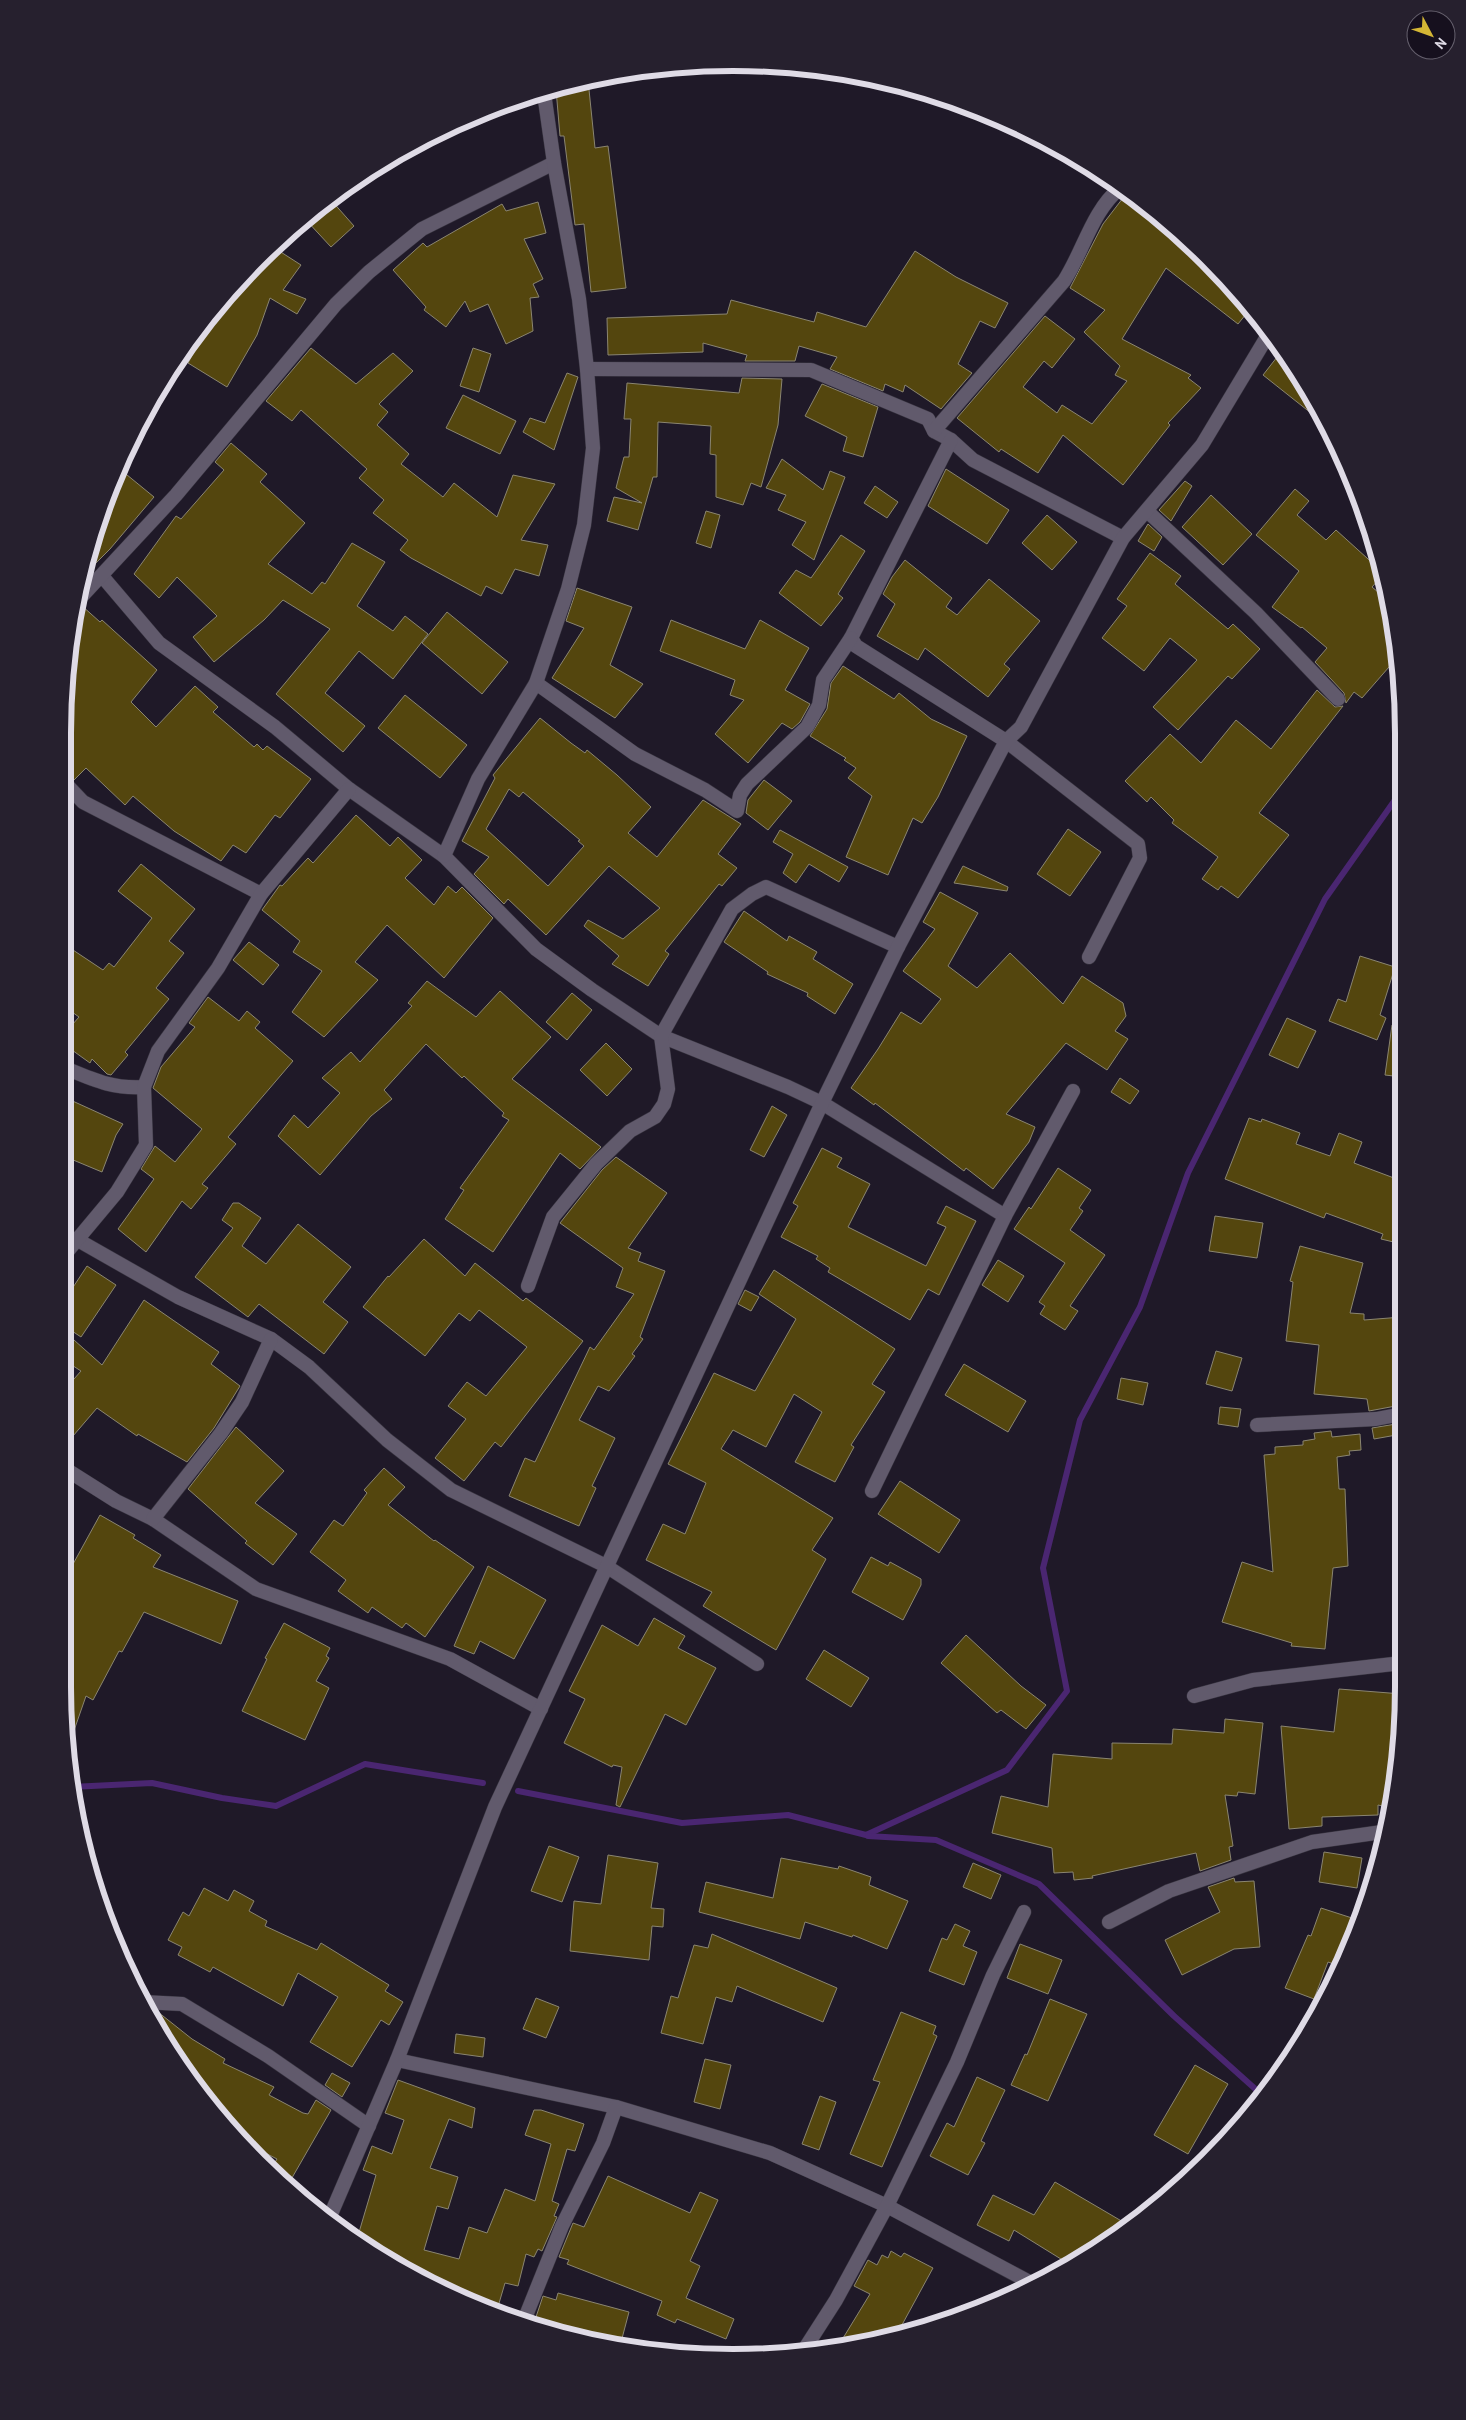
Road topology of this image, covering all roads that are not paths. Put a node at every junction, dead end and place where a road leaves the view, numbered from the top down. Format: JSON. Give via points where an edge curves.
{"nodes":[{"id":1,"x":545,"y":99,"type":"edge"},
{"id":2,"x":554,"y":163,"type":"junction"},
{"id":3,"x":1115,"y":193,"type":"edge"},
{"id":4,"x":1265,"y":340,"type":"edge"},
{"id":5,"x":587,"y":369,"type":"junction"},
{"id":6,"x":934,"y":431,"type":"junction"},
{"id":7,"x":951,"y":440,"type":"junction"},
{"id":8,"x":1147,"y":511,"type":"junction"},
{"id":9,"x":1123,"y":538,"type":"junction"},
{"id":10,"x":102,"y":576,"type":"junction"},
{"id":11,"x":87,"y":591,"type":"edge"},
{"id":12,"x":851,"y":638,"type":"junction"},
{"id":13,"x":536,"y":683,"type":"junction"},
{"id":14,"x":1338,"y":699,"type":"dead end"},
{"id":15,"x":1006,"y":741,"type":"junction"},
{"id":16,"x":71,"y":789,"type":"edge"},
{"id":17,"x":349,"y":789,"type":"junction"},
{"id":18,"x":444,"y":856,"type":"junction"},
{"id":19,"x":261,"y":894,"type":"junction"},
{"id":20,"x":898,"y":947,"type":"junction"},
{"id":21,"x":1089,"y":957,"type":"dead end"},
{"id":22,"x":661,"y":1036,"type":"junction"},
{"id":23,"x":71,"y":1070,"type":"edge"},
{"id":24,"x":144,"y":1087,"type":"junction"},
{"id":25,"x":1073,"y":1091,"type":"dead end"},
{"id":26,"x":822,"y":1103,"type":"junction"},
{"id":27,"x":1005,"y":1216,"type":"junction"},
{"id":28,"x":76,"y":1239,"type":"junction"},
{"id":29,"x":71,"y":1246,"type":"edge"},
{"id":30,"x":528,"y":1286,"type":"dead end"},
{"id":31,"x":271,"y":1339,"type":"junction"},
{"id":32,"x":1395,"y":1415,"type":"edge"},
{"id":33,"x":1257,"y":1425,"type":"dead end"},
{"id":34,"x":71,"y":1473,"type":"edge"},
{"id":35,"x":872,"y":1491,"type":"dead end"},
{"id":36,"x":153,"y":1519,"type":"junction"},
{"id":37,"x":606,"y":1566,"type":"junction"},
{"id":38,"x":756,"y":1664,"type":"dead end"},
{"id":39,"x":1395,"y":1664,"type":"edge"},
{"id":40,"x":1194,"y":1696,"type":"dead end"},
{"id":41,"x":541,"y":1709,"type":"junction"},
{"id":42,"x":1378,"y":1833,"type":"edge"},
{"id":43,"x":1024,"y":1912,"type":"dead end"},
{"id":44,"x":1109,"y":1922,"type":"dead end"},
{"id":45,"x":151,"y":2002,"type":"edge"},
{"id":46,"x":397,"y":2060,"type":"junction"},
{"id":47,"x":616,"y":2107,"type":"junction"},
{"id":48,"x":369,"y":2126,"type":"junction"},
{"id":49,"x":887,"y":2206,"type":"junction"},
{"id":50,"x":331,"y":2213,"type":"edge"},
{"id":51,"x":1027,"y":2281,"type":"edge"},
{"id":52,"x":525,"y":2315,"type":"edge"},
{"id":53,"x":808,"y":2344,"type":"edge"}],
"edges":[{"from":1,"to":2,"type":"street"},
{"from":2,"to":5,"type":"street","via":[[580,299]]},
{"from":2,"to":10,"type":"street","via":[[422,229],[369,272],[336,304],[176,495]]},
{"from":3,"to":6,"type":"street","via":[[1085,237],[1064,280]]},
{"from":4,"to":8,"type":"street","via":[[1202,445]]},
{"from":5,"to":6,"type":"street","via":[[812,370],[928,419]]},
{"from":5,"to":13,"type":"street","via":[[593,448],[584,526],[568,589]]},
{"from":6,"to":7,"type":"street"},
{"from":7,"to":9,"type":"street","via":[[973,460]]},
{"from":7,"to":12,"type":"street"},
{"from":8,"to":9,"type":"street"},
{"from":8,"to":14,"type":"street","via":[[1256,613]]},
{"from":9,"to":15,"type":"street","via":[[1021,727]]},
{"from":10,"to":11,"type":"street"},
{"from":10,"to":17,"type":"street","via":[[159,643],[275,727]]},
{"from":12,"to":13,"type":"street","via":[[824,680],[819,705],[807,726],[747,784],[737,811],[705,790],[635,754]]},
{"from":12,"to":15,"type":"street","via":[[856,646]]},
{"from":13,"to":18,"type":"street","via":[[478,779]]},
{"from":15,"to":20,"type":"street"},
{"from":15,"to":21,"type":"street","via":[[1138,844],[1140,858]]},
{"from":16,"to":19,"type":"street","via":[[83,802]]},
{"from":17,"to":18,"type":"street"},
{"from":17,"to":19,"type":"street"},
{"from":18,"to":22,"type":"street","via":[[536,949]]},
{"from":19,"to":24,"type":"street","via":[[218,968],[158,1051]]},
{"from":20,"to":22,"type":"street","via":[[766,887],[732,909]]},
{"from":20,"to":26,"type":"street"},
{"from":22,"to":26,"type":"street"},
{"from":22,"to":30,"type":"street","via":[[668,1089],[664,1104],[655,1117],[630,1131],[596,1164],[552,1217]]},
{"from":23,"to":24,"type":"street","via":[[106,1085]]},
{"from":24,"to":28,"type":"street","via":[[146,1145],[117,1192]]},
{"from":25,"to":27,"type":"street"},
{"from":26,"to":27,"type":"street"},
{"from":26,"to":37,"type":"street"},
{"from":27,"to":35,"type":"street"},
{"from":28,"to":29,"type":"street"},
{"from":28,"to":31,"type":"street","via":[[178,1296]]},
{"from":31,"to":36,"type":"street","via":[[242,1402]]},
{"from":31,"to":37,"type":"street","via":[[309,1367],[387,1440],[451,1490]]},
{"from":32,"to":33,"type":"street"},
{"from":34,"to":36,"type":"street","via":[[116,1501]]},
{"from":36,"to":41,"type":"street","via":[[256,1589],[450,1659]]},
{"from":37,"to":38,"type":"street"},
{"from":37,"to":41,"type":"street"},
{"from":39,"to":40,"type":"street","via":[[1252,1680]]},
{"from":41,"to":46,"type":"street","via":[[495,1807]]},
{"from":42,"to":44,"type":"street","via":[[1312,1842],[1169,1891]]},
{"from":43,"to":49,"type":"street","via":[[993,1975],[958,2062]]},
{"from":45,"to":48,"type":"street","via":[[182,2004],[268,2056]]},
{"from":46,"to":47,"type":"street"},
{"from":46,"to":48,"type":"street"},
{"from":47,"to":49,"type":"street","via":[[770,2153]]},
{"from":47,"to":52,"type":"street"},
{"from":48,"to":50,"type":"street"},
{"from":49,"to":51,"type":"street"},
{"from":49,"to":53,"type":"street","via":[[836,2300]]}]}
